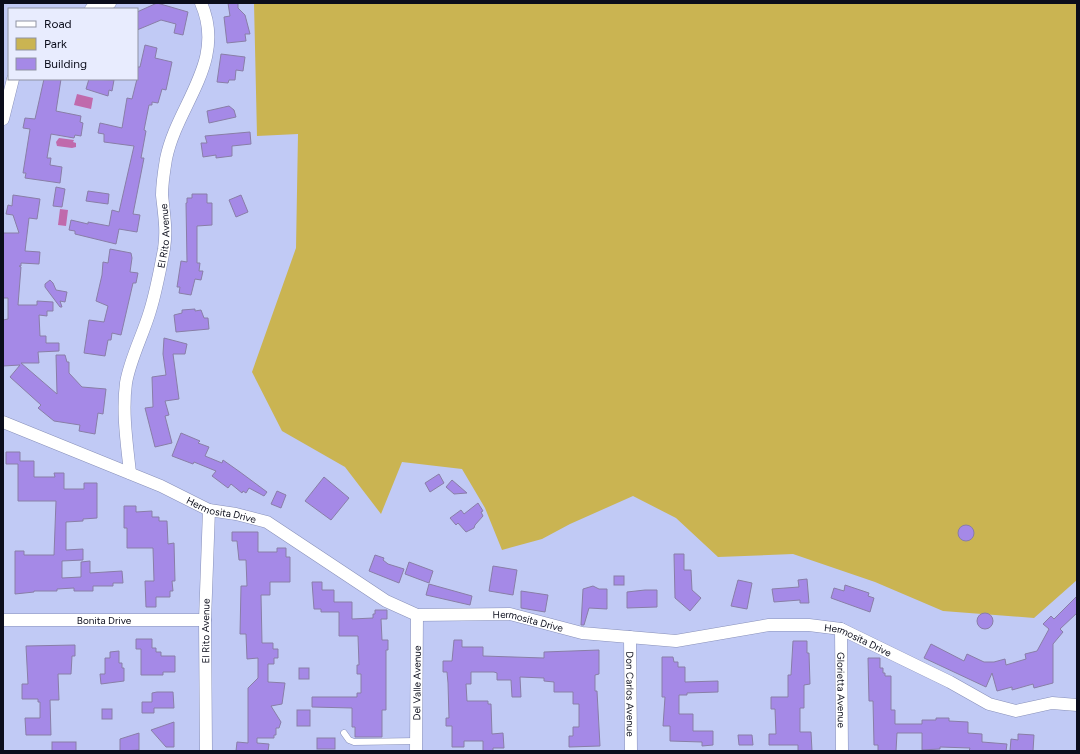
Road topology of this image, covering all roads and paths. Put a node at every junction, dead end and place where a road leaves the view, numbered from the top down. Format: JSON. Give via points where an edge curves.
{"nodes":[{"id":1,"x":110,"y":3,"type":"edge"},
{"id":2,"x":201,"y":3,"type":"edge"},
{"id":3,"x":94,"y":8,"type":"edge"},
{"id":4,"x":13,"y":80,"type":"edge"},
{"id":5,"x":3,"y":118,"type":"edge"},
{"id":6,"x":3,"y":422,"type":"edge"},
{"id":7,"x":130,"y":473,"type":"junction"},
{"id":8,"x":209,"y":510,"type":"junction"},
{"id":9,"x":417,"y":615,"type":"junction"},
{"id":10,"x":3,"y":620,"type":"edge"},
{"id":11,"x":205,"y":620,"type":"junction"},
{"id":12,"x":841,"y":629,"type":"junction"},
{"id":13,"x":630,"y":637,"type":"junction"},
{"id":14,"x":1077,"y":705,"type":"edge"},
{"id":15,"x":344,"y":732,"type":"dead end"},
{"id":16,"x":416,"y":746,"type":"edge"},
{"id":17,"x":206,"y":751,"type":"edge"},
{"id":18,"x":631,"y":751,"type":"edge"},
{"id":19,"x":842,"y":751,"type":"edge"}],
"edges":[{"from":1,"to":3,"type":"street"},
{"from":2,"to":7,"type":"street","name":"El Rito Avenue","via":[[208,19],[209,43],[206,60],[166,157],[162,194],[164,249],[150,310],[126,382],[124,406]]},
{"from":4,"to":5,"type":"street"},
{"from":6,"to":7,"type":"street","name":"Hermosita Drive"},
{"from":7,"to":8,"type":"street","name":"Hermosita Drive"},
{"from":8,"to":9,"type":"street","name":"Hermosita Drive","via":[[267,522],[386,601]]},
{"from":8,"to":11,"type":"street","name":"El Rito Avenue"},
{"from":9,"to":13,"type":"street","name":"Hermosita Drive","via":[[510,614],[582,633]]},
{"from":9,"to":16,"type":"street","name":"Del Valle Avenue"},
{"from":10,"to":11,"type":"street","name":"Bonita Drive"},
{"from":11,"to":17,"type":"street","name":"El Rito Avenue"},
{"from":12,"to":13,"type":"street","name":"Hermosita Drive","via":[[809,625],[768,625],[676,641]]},
{"from":12,"to":14,"type":"street","name":"Hermosita Drive","via":[[989,704],[1016,712],[1052,703]]},
{"from":12,"to":19,"type":"street","name":"Glorietta Avenue"},
{"from":13,"to":18,"type":"street","name":"Don Carlos Avenue"},
{"from":15,"to":16,"type":"lane","via":[[349,740],[354,742]]}]}
